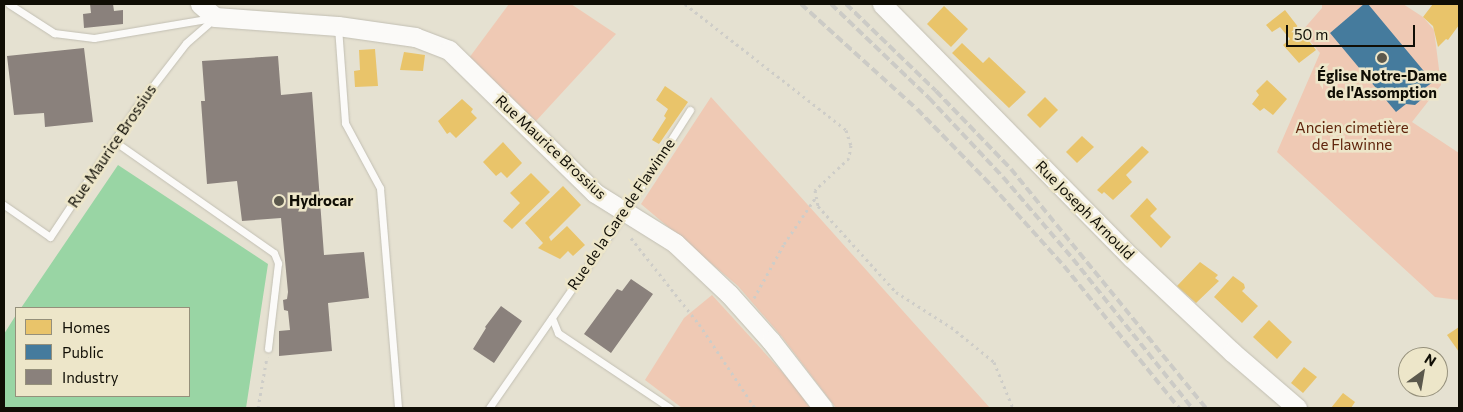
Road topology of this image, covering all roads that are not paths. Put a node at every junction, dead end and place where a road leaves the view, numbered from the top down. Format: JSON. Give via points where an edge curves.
{"nodes":[{"id":1,"x":9,"y":4,"type":"edge"},
{"id":2,"x":200,"y":4,"type":"edge"},
{"id":3,"x":882,"y":4,"type":"edge"},
{"id":4,"x":215,"y":18,"type":"junction"},
{"id":5,"x":338,"y":26,"type":"junction"},
{"id":6,"x":690,"y":110,"type":"dead end"},
{"id":7,"x":114,"y":141,"type":"junction"},
{"id":8,"x":4,"y":205,"type":"edge"},
{"id":9,"x":621,"y":217,"type":"junction"},
{"id":10,"x":552,"y":318,"type":"junction"},
{"id":11,"x":268,"y":348,"type":"road end"},
{"id":12,"x":398,"y":408,"type":"edge"},
{"id":13,"x":489,"y":408,"type":"edge"},
{"id":14,"x":670,"y":408,"type":"edge"},
{"id":15,"x":823,"y":408,"type":"edge"},
{"id":16,"x":1297,"y":408,"type":"edge"}],
"edges":[{"from":1,"to":4,"type":"lane","name":"Rue Maurice Brossius","via":[[54,33],[94,38]]},
{"from":2,"to":4,"type":"street"},
{"from":3,"to":16,"type":"street","name":"Rue Joseph Arnould","via":[[1132,258]]},
{"from":4,"to":5,"type":"street","name":"Rue Maurice Brossius"},
{"from":4,"to":7,"type":"lane","name":"Rue Maurice Brossius","via":[[186,43],[135,108]]},
{"from":5,"to":9,"type":"street","name":"Rue Maurice Brossius","via":[[415,36],[449,50]]},
{"from":5,"to":12,"type":"lane","via":[[345,123],[380,188]]},
{"from":6,"to":9,"type":"lane","name":"Rue de la Gare de Flawinne"},
{"from":7,"to":8,"type":"lane","name":"Rue Maurice Brossius","via":[[50,236]]},
{"from":7,"to":11,"type":"lane","via":[[274,253],[278,263]]},
{"from":9,"to":10,"type":"lane","name":"Rue de la Gare de Flawinne"},
{"from":9,"to":15,"type":"street","name":"Rue Maurice Brossius","via":[[652,227],[674,243],[746,313]]},
{"from":10,"to":13,"type":"lane","name":"Rue de la Gare de Flawinne"},
{"from":10,"to":14,"type":"lane","via":[[558,333]]}]}
